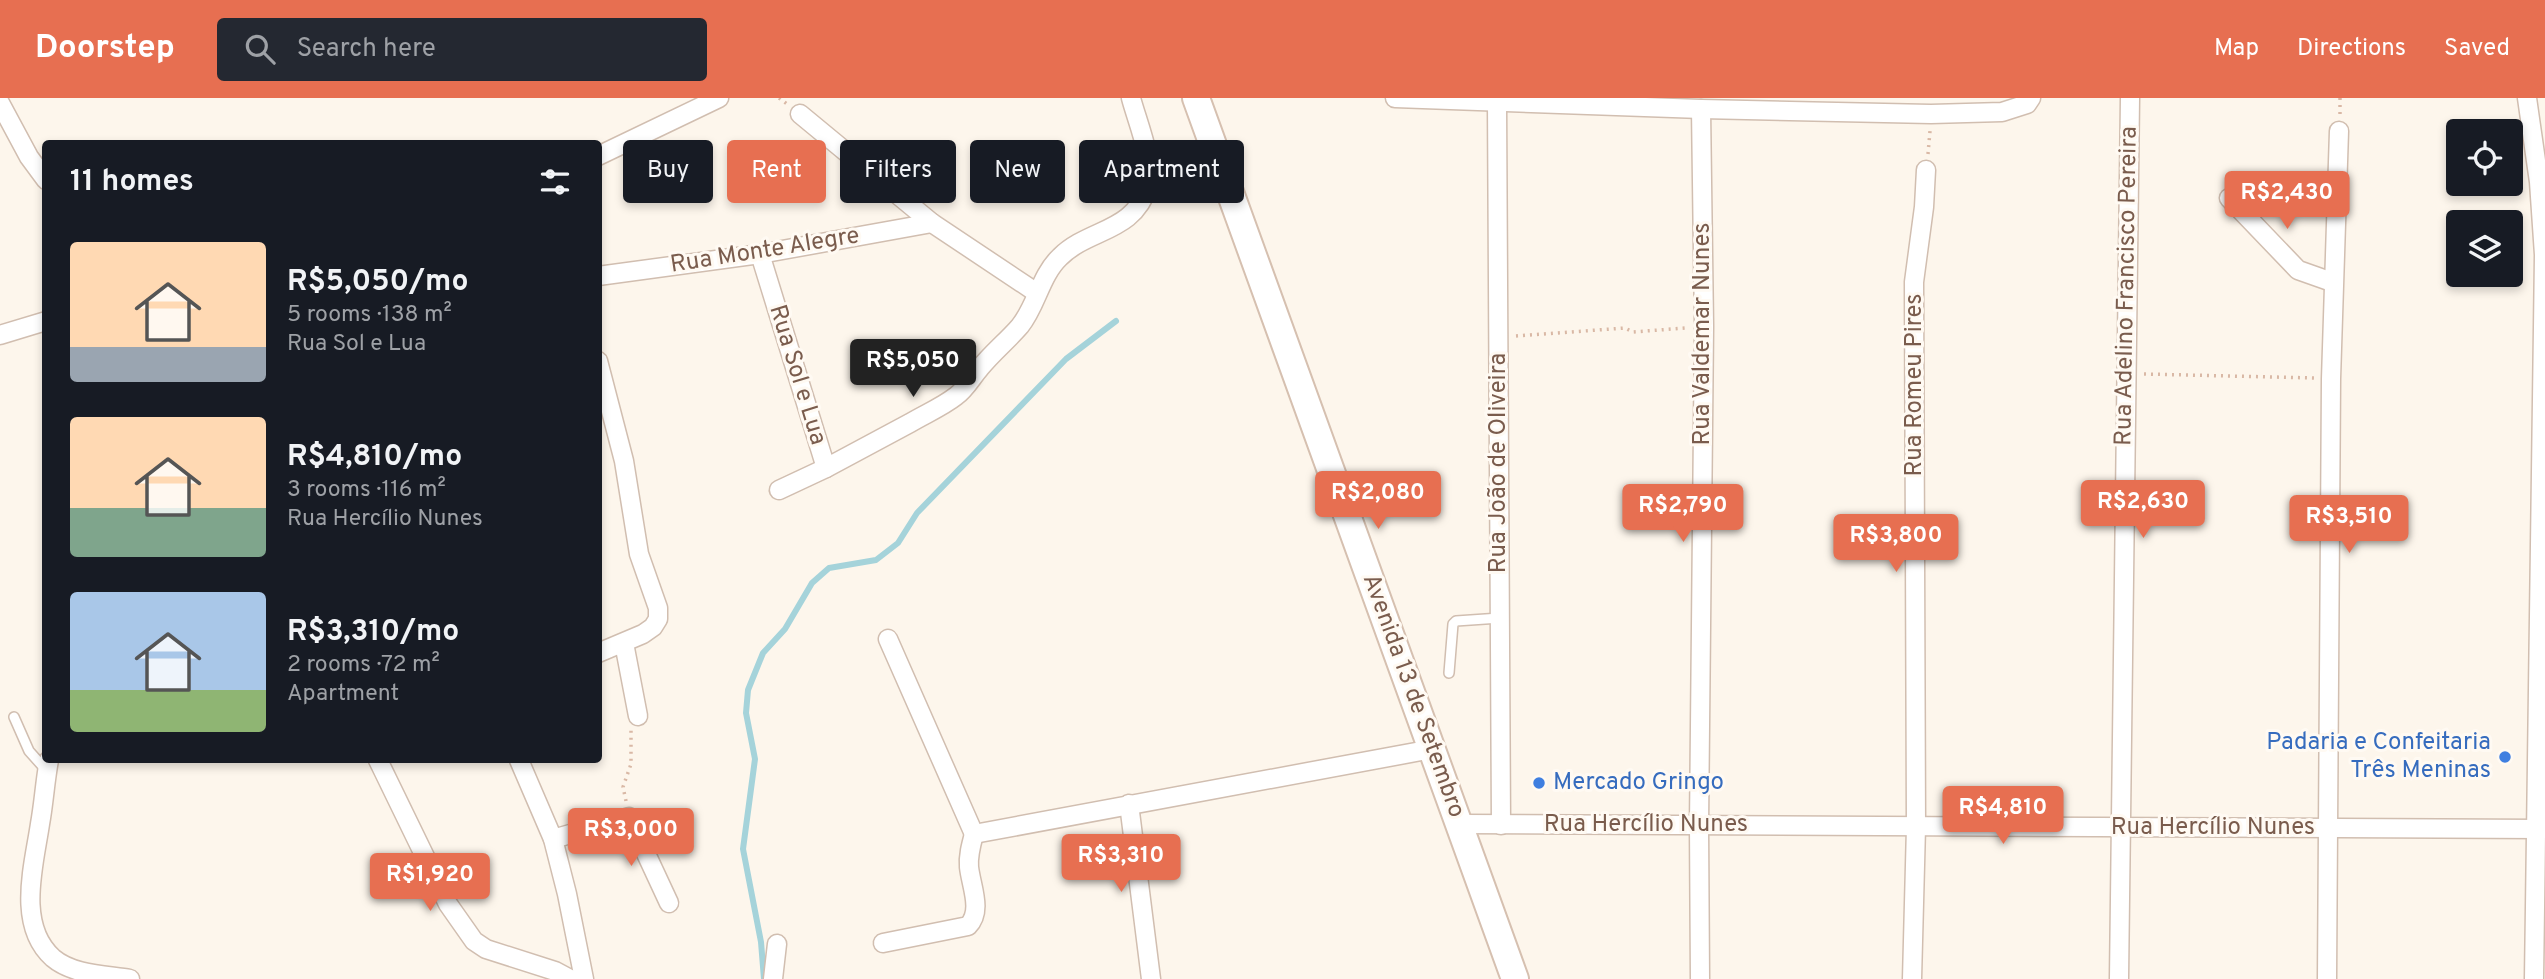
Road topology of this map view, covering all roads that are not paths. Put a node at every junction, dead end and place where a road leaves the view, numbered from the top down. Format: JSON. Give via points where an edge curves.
{"nodes":[{"id":1,"x":719,"y":98,"type":"edge"},
{"id":2,"x":1131,"y":98,"type":"edge"},
{"id":3,"x":1196,"y":98,"type":"edge"},
{"id":4,"x":1395,"y":98,"type":"edge"},
{"id":5,"x":2031,"y":98,"type":"edge"},
{"id":6,"x":2130,"y":98,"type":"edge"},
{"id":7,"x":2527,"y":98,"type":"edge"},
{"id":8,"x":1497,"y":102,"type":"junction"},
{"id":9,"x":0,"y":103,"type":"edge"},
{"id":10,"x":1701,"y":109,"type":"junction"},
{"id":11,"x":800,"y":114,"type":"dead end"},
{"id":12,"x":2339,"y":131,"type":"dead end"},
{"id":13,"x":602,"y":154,"type":"edge"},
{"id":14,"x":1926,"y":170,"type":"road end"},
{"id":15,"x":42,"y":175,"type":"edge"},
{"id":16,"x":2229,"y":198,"type":"dead end"},
{"id":17,"x":932,"y":223,"type":"junction"},
{"id":18,"x":760,"y":254,"type":"junction"},
{"id":19,"x":602,"y":275,"type":"edge"},
{"id":20,"x":2332,"y":282,"type":"junction"},
{"id":21,"x":1037,"y":293,"type":"junction"},
{"id":22,"x":42,"y":322,"type":"edge"},
{"id":23,"x":0,"y":335,"type":"edge"},
{"id":24,"x":602,"y":376,"type":"edge"},
{"id":25,"x":825,"y":468,"type":"junction"},
{"id":26,"x":779,"y":490,"type":"dead end"},
{"id":27,"x":1500,"y":618,"type":"junction"},
{"id":28,"x":888,"y":639,"type":"dead end"},
{"id":29,"x":624,"y":643,"type":"junction"},
{"id":30,"x":602,"y":651,"type":"edge"},
{"id":31,"x":1449,"y":673,"type":"dead end"},
{"id":32,"x":638,"y":716,"type":"road end"},
{"id":33,"x":13,"y":717,"type":"dead end"},
{"id":34,"x":1432,"y":749,"type":"junction"},
{"id":35,"x":42,"y":761,"type":"edge"},
{"id":36,"x":378,"y":763,"type":"edge"},
{"id":37,"x":520,"y":763,"type":"edge"},
{"id":38,"x":48,"y":765,"type":"edge"},
{"id":39,"x":1129,"y":804,"type":"junction"},
{"id":40,"x":1461,"y":824,"type":"junction"},
{"id":41,"x":1501,"y":825,"type":"junction"},
{"id":42,"x":1699,"y":825,"type":"junction"},
{"id":43,"x":1916,"y":827,"type":"junction"},
{"id":44,"x":2122,"y":827,"type":"junction"},
{"id":45,"x":2328,"y":828,"type":"junction"},
{"id":46,"x":2540,"y":830,"type":"edge"},
{"id":47,"x":974,"y":834,"type":"junction"},
{"id":48,"x":553,"y":839,"type":"junction"},
{"id":49,"x":669,"y":904,"type":"dead end"},
{"id":50,"x":883,"y":943,"type":"dead end"},
{"id":51,"x":776,"y":944,"type":"dead end"},
{"id":52,"x":130,"y":979,"type":"edge"},
{"id":53,"x":570,"y":979,"type":"edge"},
{"id":54,"x":584,"y":979,"type":"edge"},
{"id":55,"x":773,"y":979,"type":"edge"},
{"id":56,"x":1150,"y":979,"type":"edge"},
{"id":57,"x":1515,"y":979,"type":"edge"},
{"id":58,"x":1700,"y":979,"type":"edge"},
{"id":59,"x":1912,"y":979,"type":"edge"},
{"id":60,"x":2119,"y":979,"type":"edge"},
{"id":61,"x":2327,"y":979,"type":"edge"},
{"id":62,"x":2534,"y":979,"type":"edge"}],
"edges":[{"from":1,"to":13,"type":"street"},
{"from":2,"to":21,"type":"street","name":"Rua Sol e Lua","via":[[1149,165],[1144,198],[1121,223],[1059,257]]},
{"from":3,"to":34,"type":"main road","name":"Avenida 13 de Setembro"},
{"from":4,"to":8,"type":"street"},
{"from":5,"to":10,"type":"street","via":[[2027,104],[2002,112]]},
{"from":6,"to":44,"type":"street","name":"Rua Adelino Francisco Pereira"},
{"from":7,"to":46,"type":"street","via":[[2544,254]]},
{"from":8,"to":10,"type":"street"},
{"from":8,"to":27,"type":"street","name":"Rua João de Oliveira"},
{"from":9,"to":15,"type":"street"},
{"from":10,"to":42,"type":"street","name":"Rua Valdemar Nunes","via":[[1704,326]]},
{"from":11,"to":17,"type":"street"},
{"from":12,"to":20,"type":"street"},
{"from":14,"to":43,"type":"street","name":"Rua Romeu Pires","via":[[1914,282]]},
{"from":16,"to":20,"type":"street","via":[[2298,270]]},
{"from":17,"to":18,"type":"street","name":"Rua Monte Alegre"},
{"from":17,"to":21,"type":"street"},
{"from":18,"to":19,"type":"street","name":"Rua Monte Alegre"},
{"from":18,"to":25,"type":"street","name":"Rua Sol e Lua"},
{"from":20,"to":45,"type":"street"},
{"from":21,"to":25,"type":"street","name":"Rua Sol e Lua","via":[[1019,327],[959,394]]},
{"from":22,"to":23,"type":"street"},
{"from":24,"to":29,"type":"street","via":[[624,461],[639,554],[658,608],[653,627]]},
{"from":25,"to":26,"type":"street"},
{"from":27,"to":31,"type":"lane","via":[[1453,624]]},
{"from":27,"to":41,"type":"street","name":"Rua João de Oliveira"},
{"from":28,"to":47,"type":"street"},
{"from":29,"to":30,"type":"street"},
{"from":29,"to":32,"type":"street"},
{"from":33,"to":35,"type":"lane","via":[[29,751]]},
{"from":34,"to":39,"type":"street"},
{"from":34,"to":40,"type":"main road","name":"Avenida 13 de Setembro"},
{"from":36,"to":53,"type":"street","via":[[448,904],[474,941],[486,950]]},
{"from":37,"to":48,"type":"street"},
{"from":38,"to":52,"type":"street","via":[[30,888],[34,924],[43,945],[72,969]]},
{"from":39,"to":47,"type":"street"},
{"from":39,"to":56,"type":"street"},
{"from":40,"to":41,"type":"street","name":"Rua Hercílio Nunes"},
{"from":40,"to":57,"type":"main road","name":"Avenida 13 de Setembro"},
{"from":41,"to":42,"type":"street","name":"Rua Hercílio Nunes"},
{"from":42,"to":43,"type":"street","name":"Rua Hercílio Nunes"},
{"from":42,"to":58,"type":"street","name":"Rua Valdemar Nunes"},
{"from":43,"to":44,"type":"street","name":"Rua Hercílio Nunes"},
{"from":43,"to":59,"type":"street","name":"Rua Romeu Pires"},
{"from":44,"to":45,"type":"street","name":"Rua Hercílio Nunes"},
{"from":44,"to":60,"type":"street","name":"Rua Adelino Francisco Pereira"},
{"from":45,"to":46,"type":"street","name":"Rua Hercílio Nunes"},
{"from":45,"to":61,"type":"street"},
{"from":46,"to":62,"type":"street"},
{"from":47,"to":50,"type":"street","via":[[969,867],[974,920],[968,926]]},
{"from":48,"to":49,"type":"street","via":[[629,817]]},
{"from":48,"to":54,"type":"street"},
{"from":51,"to":55,"type":"street"}]}
